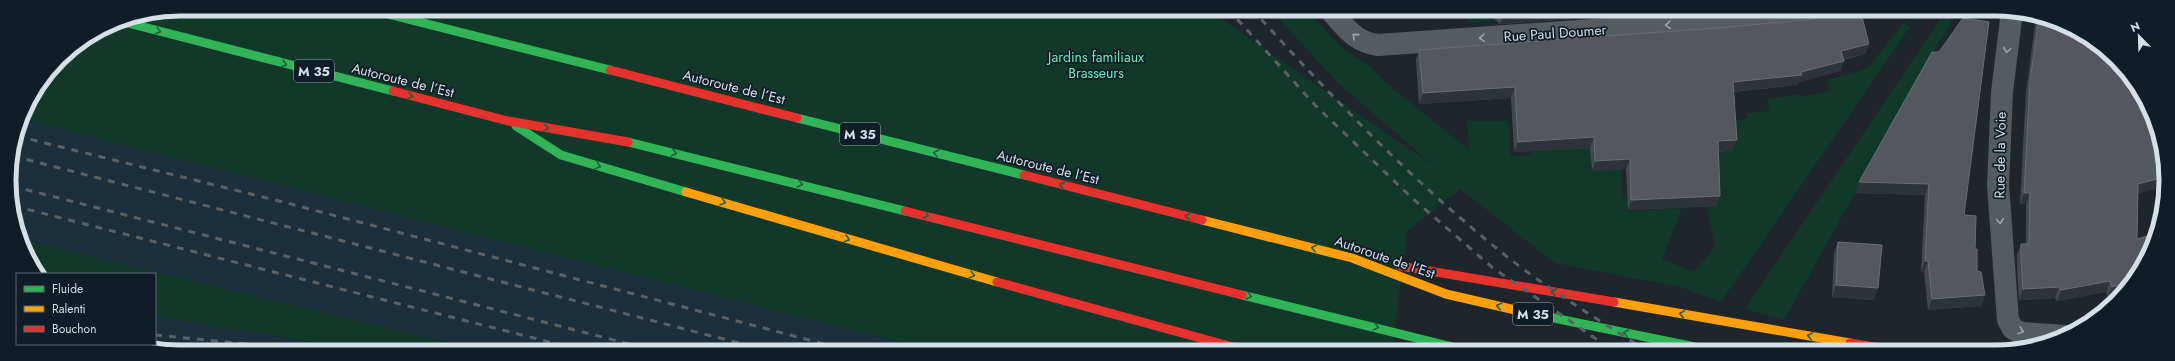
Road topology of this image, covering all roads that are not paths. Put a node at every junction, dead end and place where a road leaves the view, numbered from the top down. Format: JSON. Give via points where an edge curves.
{"nodes":[{"id":1,"x":396,"y":16,"type":"edge"},
{"id":2,"x":1336,"y":16,"type":"edge"},
{"id":3,"x":1773,"y":16,"type":"edge"},
{"id":4,"x":2011,"y":17,"type":"edge"},
{"id":5,"x":131,"y":24,"type":"edge"},
{"id":6,"x":508,"y":122,"type":"junction"},
{"id":7,"x":1352,"y":258,"type":"junction"},
{"id":8,"x":2047,"y":336,"type":"edge"},
{"id":9,"x":1226,"y":345,"type":"edge"},
{"id":10,"x":1445,"y":345,"type":"edge"},
{"id":11,"x":1685,"y":345,"type":"edge"},
{"id":12,"x":1863,"y":345,"type":"edge"}],
"edges":[{"from":7,"to":1,"type":"highway","name":"Autoroute de l’Est","number":"M 35","one_way":true},
{"from":3,"to":2,"type":"street","name":"Rue Paul Doumer","one_way":true,"via":[[1378,45],[1366,44],[1356,38]]},
{"from":4,"to":8,"type":"street","name":"Rue de la Voie","one_way":true,"via":[[2002,92],[1998,186],[2008,320],[2013,329],[2022,333]]},
{"from":5,"to":6,"type":"highway","name":"Autoroute de l’Est","number":"M 35","one_way":true},
{"from":6,"to":9,"type":"highway","one_way":true,"via":[[561,155],[928,263]]},
{"from":6,"to":10,"type":"highway","name":"Autoroute de l’Est","number":"M 35","one_way":true,"via":[[626,141]]},
{"from":11,"to":7,"type":"highway","name":"Autoroute de l’Est","number":"M 35","one_way":true,"via":[[1446,294]]},
{"from":12,"to":7,"type":"highway","one_way":true}]}
